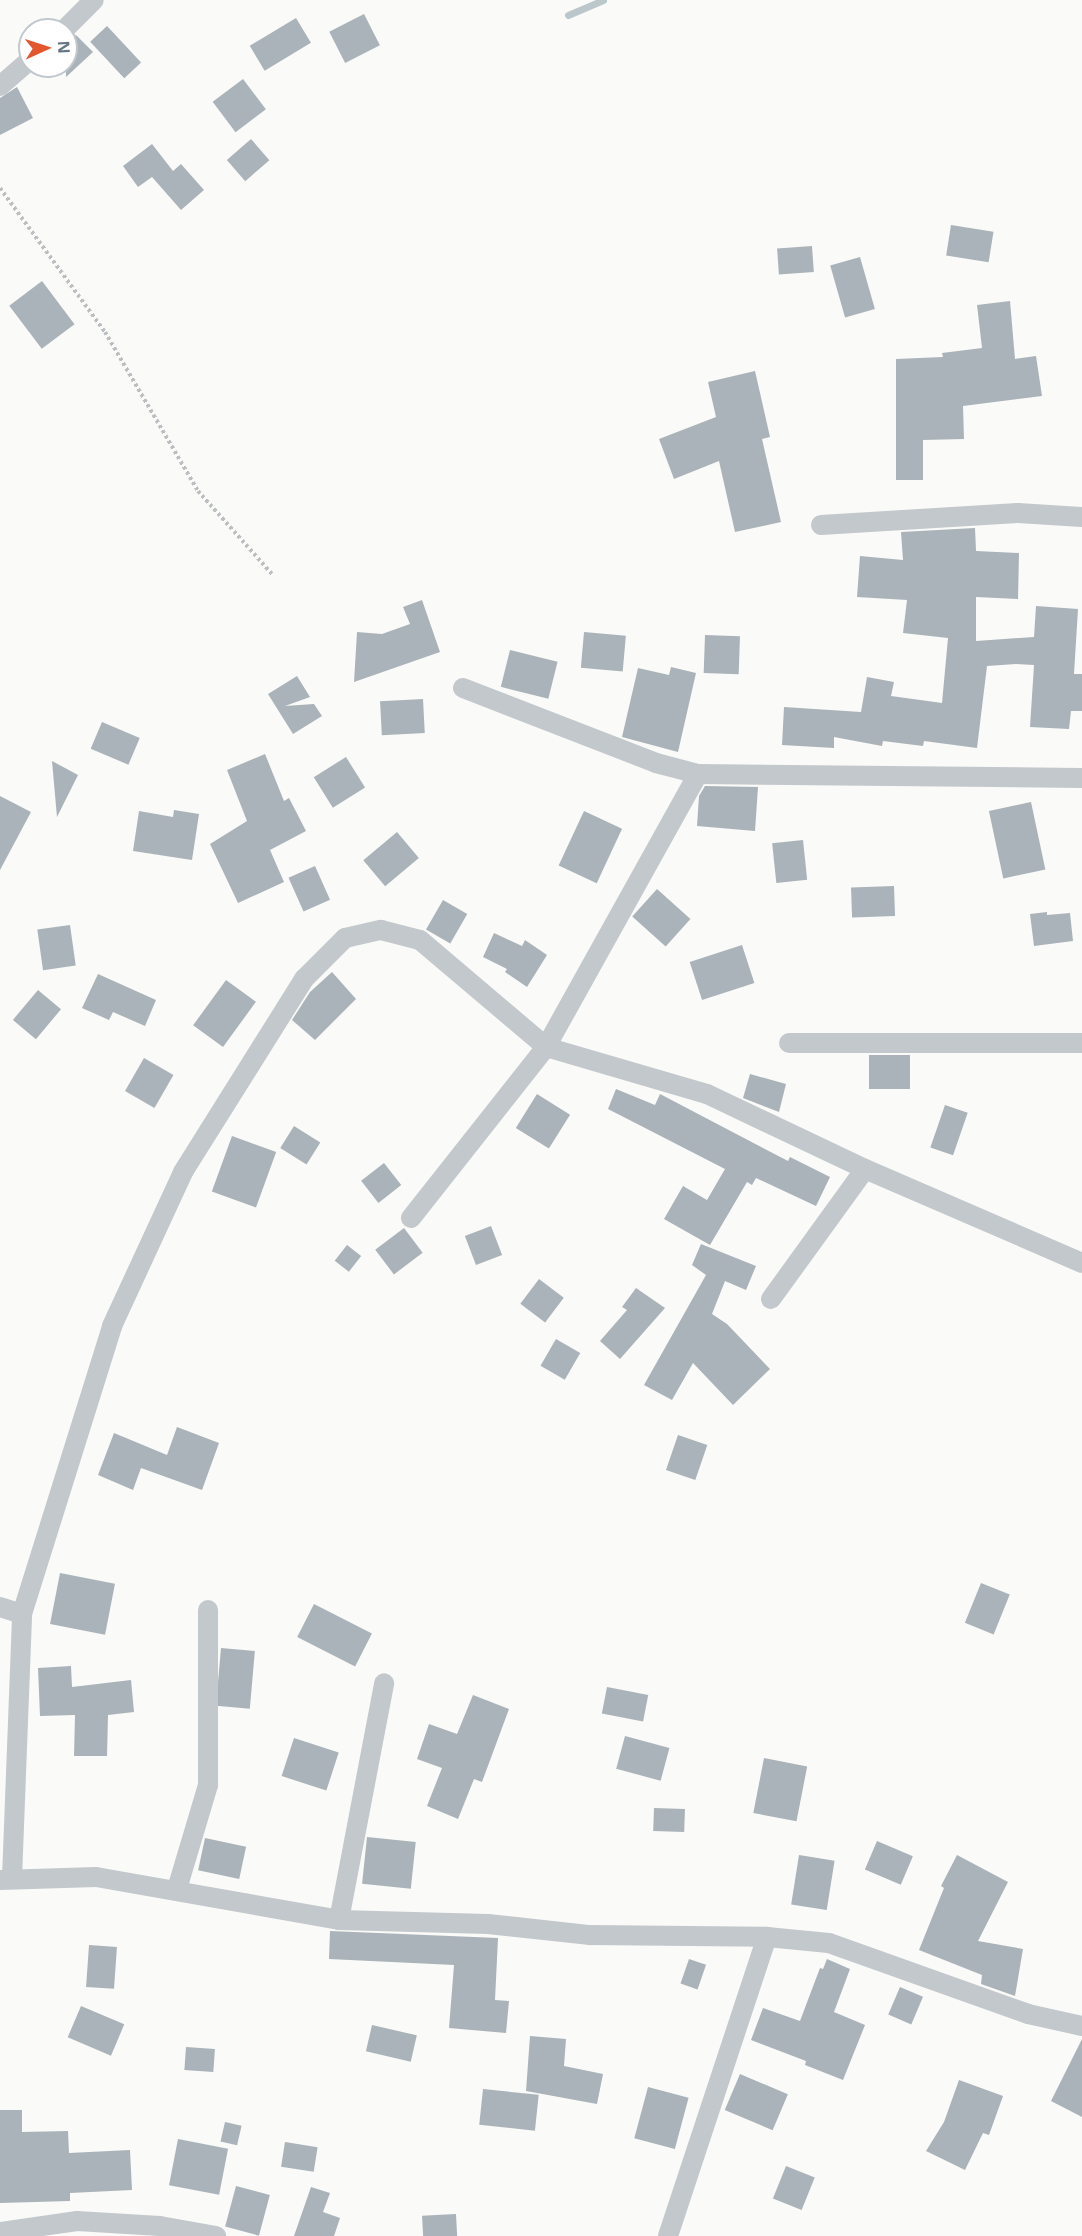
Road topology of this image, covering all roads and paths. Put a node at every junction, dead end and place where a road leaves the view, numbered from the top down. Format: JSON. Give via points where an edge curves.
{"nodes":[{"id":1,"x":94,"y":0,"type":"edge"},
{"id":2,"x":76,"y":18,"type":"edge"},
{"id":3,"x":18,"y":70,"type":"edge"},
{"id":4,"x":0,"y":86,"type":"edge"},
{"id":5,"x":0,"y":188,"type":"edge"},
{"id":6,"x":1082,"y":517,"type":"edge"},
{"id":7,"x":821,"y":525,"type":"dead end"},
{"id":8,"x":272,"y":574,"type":"dead end"},
{"id":9,"x":463,"y":688,"type":"dead end"},
{"id":10,"x":698,"y":774,"type":"junction"},
{"id":11,"x":1082,"y":778,"type":"edge"},
{"id":12,"x":789,"y":1043,"type":"dead end"},
{"id":13,"x":1082,"y":1043,"type":"edge"},
{"id":14,"x":546,"y":1047,"type":"junction"},
{"id":15,"x":865,"y":1169,"type":"junction"},
{"id":16,"x":411,"y":1218,"type":"dead end"},
{"id":17,"x":1082,"y":1263,"type":"edge"},
{"id":18,"x":771,"y":1299,"type":"dead end"},
{"id":19,"x":0,"y":1607,"type":"edge"},
{"id":20,"x":208,"y":1610,"type":"dead end"},
{"id":21,"x":22,"y":1614,"type":"junction"},
{"id":22,"x":384,"y":1683,"type":"dead end"},
{"id":23,"x":6,"y":1879,"type":"edge"},
{"id":24,"x":177,"y":1889,"type":"junction"},
{"id":25,"x":339,"y":1920,"type":"junction"},
{"id":26,"x":767,"y":1937,"type":"junction"},
{"id":27,"x":1082,"y":2025,"type":"edge"},
{"id":28,"x":0,"y":2232,"type":"edge"},
{"id":29,"x":216,"y":2236,"type":"edge"},
{"id":30,"x":668,"y":2236,"type":"edge"}],
"edges":[{"from":1,"to":2,"type":"street"},
{"from":3,"to":4,"type":"street"},
{"from":5,"to":8,"type":"path","via":[[105,332],[198,490]]},
{"from":6,"to":7,"type":"street","via":[[1018,513]]},
{"from":9,"to":10,"type":"street","via":[[647,759]]},
{"from":10,"to":11,"type":"street"},
{"from":10,"to":14,"type":"street"},
{"from":12,"to":13,"type":"street"},
{"from":14,"to":15,"type":"street","via":[[707,1094]]},
{"from":14,"to":16,"type":"street"},
{"from":14,"to":21,"type":"street","via":[[420,940],[381,930],[345,938],[304,979],[183,1172],[112,1326]]},
{"from":15,"to":17,"type":"street"},
{"from":15,"to":18,"type":"street"},
{"from":19,"to":21,"type":"street"},
{"from":20,"to":24,"type":"street","via":[[208,1785]]},
{"from":21,"to":23,"type":"street"},
{"from":22,"to":25,"type":"street"},
{"from":23,"to":24,"type":"street","via":[[96,1877]]},
{"from":24,"to":25,"type":"street"},
{"from":25,"to":26,"type":"street","via":[[488,1924],[590,1935]]},
{"from":26,"to":27,"type":"street","via":[[830,1943],[1028,2014]]},
{"from":26,"to":30,"type":"street"},
{"from":28,"to":29,"type":"street","via":[[77,2221],[160,2226]]}]}
